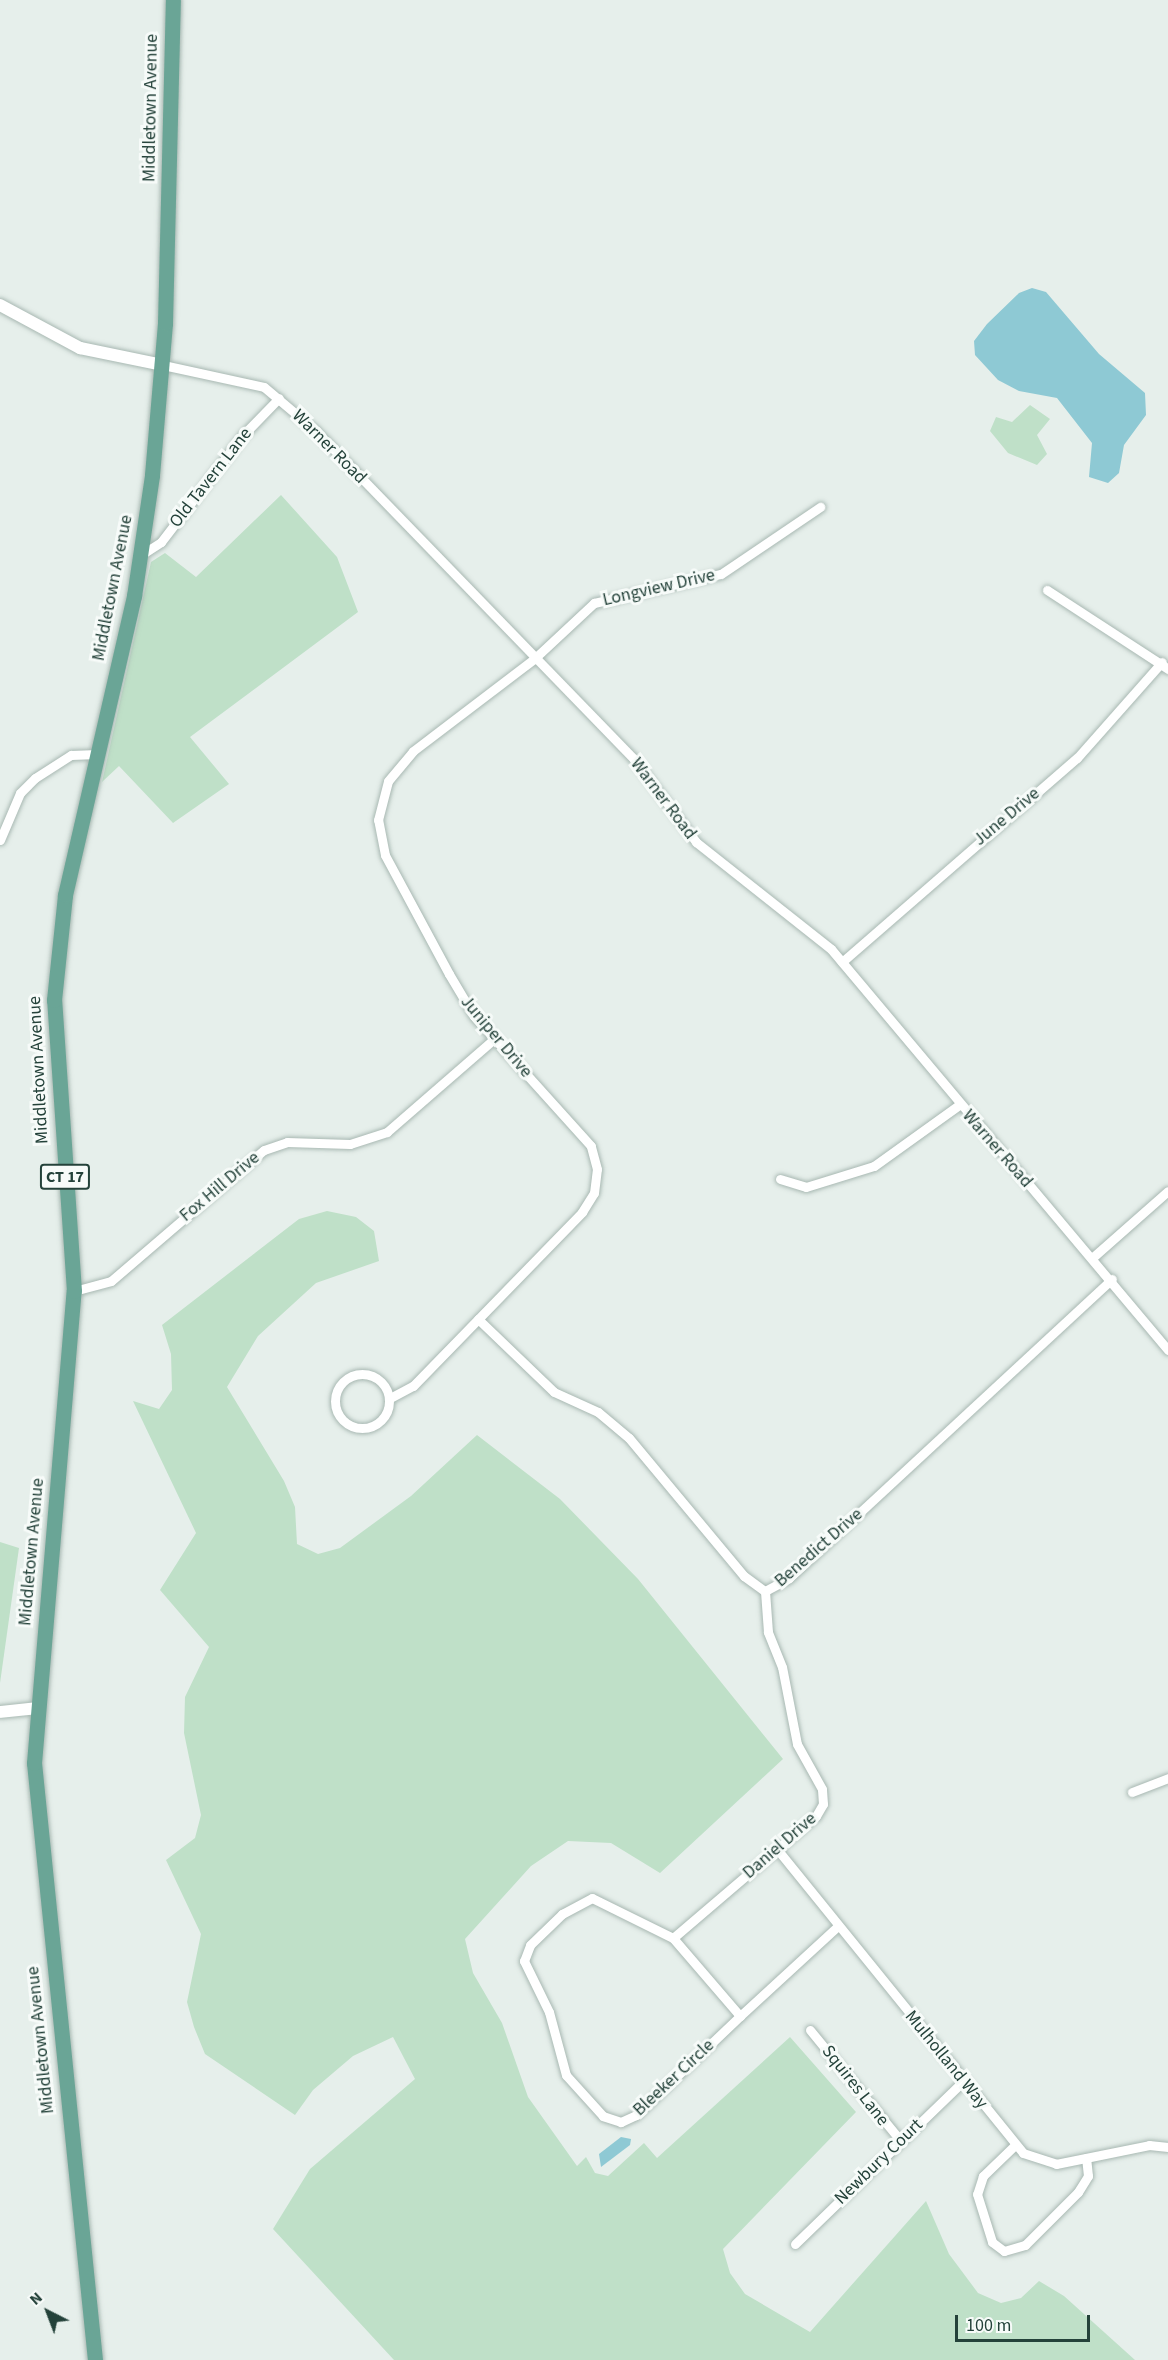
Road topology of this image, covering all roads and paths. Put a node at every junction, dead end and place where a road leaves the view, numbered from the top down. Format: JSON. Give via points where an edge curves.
{"nodes":[{"id":1,"x":173,"y":0,"type":"edge"},
{"id":2,"x":0,"y":305,"type":"edge"},
{"id":3,"x":163,"y":365,"type":"junction"},
{"id":4,"x":279,"y":398,"type":"junction"},
{"id":5,"x":820,"y":507,"type":"dead end"},
{"id":6,"x":141,"y":555,"type":"junction"},
{"id":7,"x":1047,"y":590,"type":"dead end"},
{"id":8,"x":535,"y":658,"type":"junction"},
{"id":9,"x":1165,"y":665,"type":"edge"},
{"id":10,"x":97,"y":754,"type":"junction"},
{"id":11,"x":0,"y":840,"type":"edge"},
{"id":12,"x":842,"y":962,"type":"junction"},
{"id":13,"x":494,"y":1039,"type":"junction"},
{"id":14,"x":959,"y":1105,"type":"junction"},
{"id":15,"x":780,"y":1179,"type":"dead end"},
{"id":16,"x":1168,"y":1191,"type":"edge"},
{"id":17,"x":1092,"y":1258,"type":"junction"},
{"id":18,"x":1112,"y":1279,"type":"junction"},
{"id":19,"x":74,"y":1291,"type":"junction"},
{"id":20,"x":478,"y":1319,"type":"junction"},
{"id":21,"x":1168,"y":1350,"type":"edge"},
{"id":22,"x":390,"y":1398,"type":"junction"},
{"id":23,"x":765,"y":1591,"type":"junction"},
{"id":24,"x":37,"y":1708,"type":"junction"},
{"id":25,"x":0,"y":1712,"type":"edge"},
{"id":26,"x":1168,"y":1778,"type":"edge"},
{"id":27,"x":1132,"y":1792,"type":"dead end"},
{"id":28,"x":777,"y":1849,"type":"junction"},
{"id":29,"x":838,"y":1926,"type":"junction"},
{"id":30,"x":673,"y":1938,"type":"junction"},
{"id":31,"x":740,"y":2016,"type":"junction"},
{"id":32,"x":810,"y":2030,"type":"dead end"},
{"id":33,"x":963,"y":2081,"type":"junction"},
{"id":34,"x":901,"y":2141,"type":"junction"},
{"id":35,"x":1015,"y":2145,"type":"junction"},
{"id":36,"x":1168,"y":2147,"type":"edge"},
{"id":37,"x":1086,"y":2158,"type":"junction"},
{"id":38,"x":795,"y":2244,"type":"dead end"},
{"id":39,"x":95,"y":2360,"type":"edge"}],
"edges":[{"from":1,"to":3,"type":"main road","name":"Middletown Avenue","number":"CT 17"},
{"from":2,"to":3,"type":"street","via":[[80,348]]},
{"from":3,"to":4,"type":"street","name":"Warner Road","via":[[248,381]]},
{"from":3,"to":6,"type":"main road","name":"Middletown Avenue","number":"CT 17"},
{"from":4,"to":6,"type":"street","name":"Old Tavern Lane","via":[[244,434],[155,549]]},
{"from":4,"to":8,"type":"street","name":"Warner Road"},
{"from":5,"to":8,"type":"street","name":"Longview Drive","via":[[721,574],[594,603]]},
{"from":6,"to":10,"type":"main road","name":"Middletown Avenue","number":"CT 17"},
{"from":7,"to":9,"type":"street"},
{"from":8,"to":12,"type":"street","name":"Warner Road","via":[[634,759],[696,842]]},
{"from":8,"to":13,"type":"street","name":"Juniper Drive","via":[[412,751],[393,772],[379,806],[380,834],[391,867],[460,995]]},
{"from":9,"to":12,"type":"street","name":"June Drive","via":[[1077,758]]},
{"from":10,"to":11,"type":"street","via":[[71,755],[35,778],[21,794]]},
{"from":10,"to":19,"type":"main road","name":"Middletown Avenue","number":"CT 17","via":[[65,895],[54,1000]]},
{"from":12,"to":14,"type":"street","name":"Warner Road"},
{"from":13,"to":19,"type":"street","name":"Fox Hill Drive","via":[[387,1132],[350,1144],[287,1142],[264,1150],[111,1281]]},
{"from":13,"to":20,"type":"street","name":"Juniper Drive","via":[[591,1146],[597,1178],[582,1212]]},
{"from":14,"to":15,"type":"street","via":[[874,1166],[806,1187]]},
{"from":14,"to":17,"type":"street","name":"Warner Road"},
{"from":16,"to":17,"type":"street"},
{"from":17,"to":18,"type":"street","name":"Warner Road"},
{"from":18,"to":21,"type":"street","name":"Warner Road"},
{"from":18,"to":23,"type":"street","name":"Benedict Drive","via":[[789,1578]]},
{"from":19,"to":24,"type":"main road","name":"Middletown Avenue","number":"CT 17"},
{"from":20,"to":22,"type":"street","name":"Juniper Drive","via":[[413,1386]]},
{"from":20,"to":23,"type":"street","name":"Benedict Drive","via":[[554,1392],[598,1412],[629,1438],[744,1576]]},
{"from":22,"to":22,"type":"street","name":"Juniper Drive","via":[[380,1419],[356,1428],[338,1416],[334,1401],[339,1386],[362,1375],[384,1386]]},
{"from":23,"to":28,"type":"street","name":"Daniel Drive","via":[[768,1632],[782,1667],[796,1743],[823,1796],[816,1816]]},
{"from":24,"to":25,"type":"street"},
{"from":24,"to":39,"type":"main road","name":"Middletown Avenue","number":"CT 17","via":[[37,1818]]},
{"from":26,"to":27,"type":"street"},
{"from":28,"to":29,"type":"street","name":"Mulholland Way"},
{"from":28,"to":30,"type":"street","name":"Daniel Drive"},
{"from":29,"to":31,"type":"street","name":"Bleeker Circle"},
{"from":29,"to":33,"type":"street","name":"Mulholland Way"},
{"from":30,"to":31,"type":"street","name":"Bleeker Circle"},
{"from":30,"to":31,"type":"street","name":"Bleeker Circle","via":[[592,1898],[570,1908],[530,1945],[526,1968],[549,2012],[571,2082],[607,2119],[627,2120]]},
{"from":32,"to":34,"type":"street","name":"Squires Lane"},
{"from":33,"to":34,"type":"street","name":"Newbury Court"},
{"from":33,"to":35,"type":"street","name":"Mulholland Way"},
{"from":34,"to":38,"type":"street","name":"Newbury Court"},
{"from":35,"to":37,"type":"street","name":"Mulholland Way","via":[[1048,2164]]},
{"from":35,"to":37,"type":"street","via":[[983,2176],[976,2194],[992,2242],[1009,2252],[1025,2245],[1083,2186],[1088,2176]]},
{"from":36,"to":37,"type":"street","name":"Mulholland Way","via":[[1149,2145]]}]}
